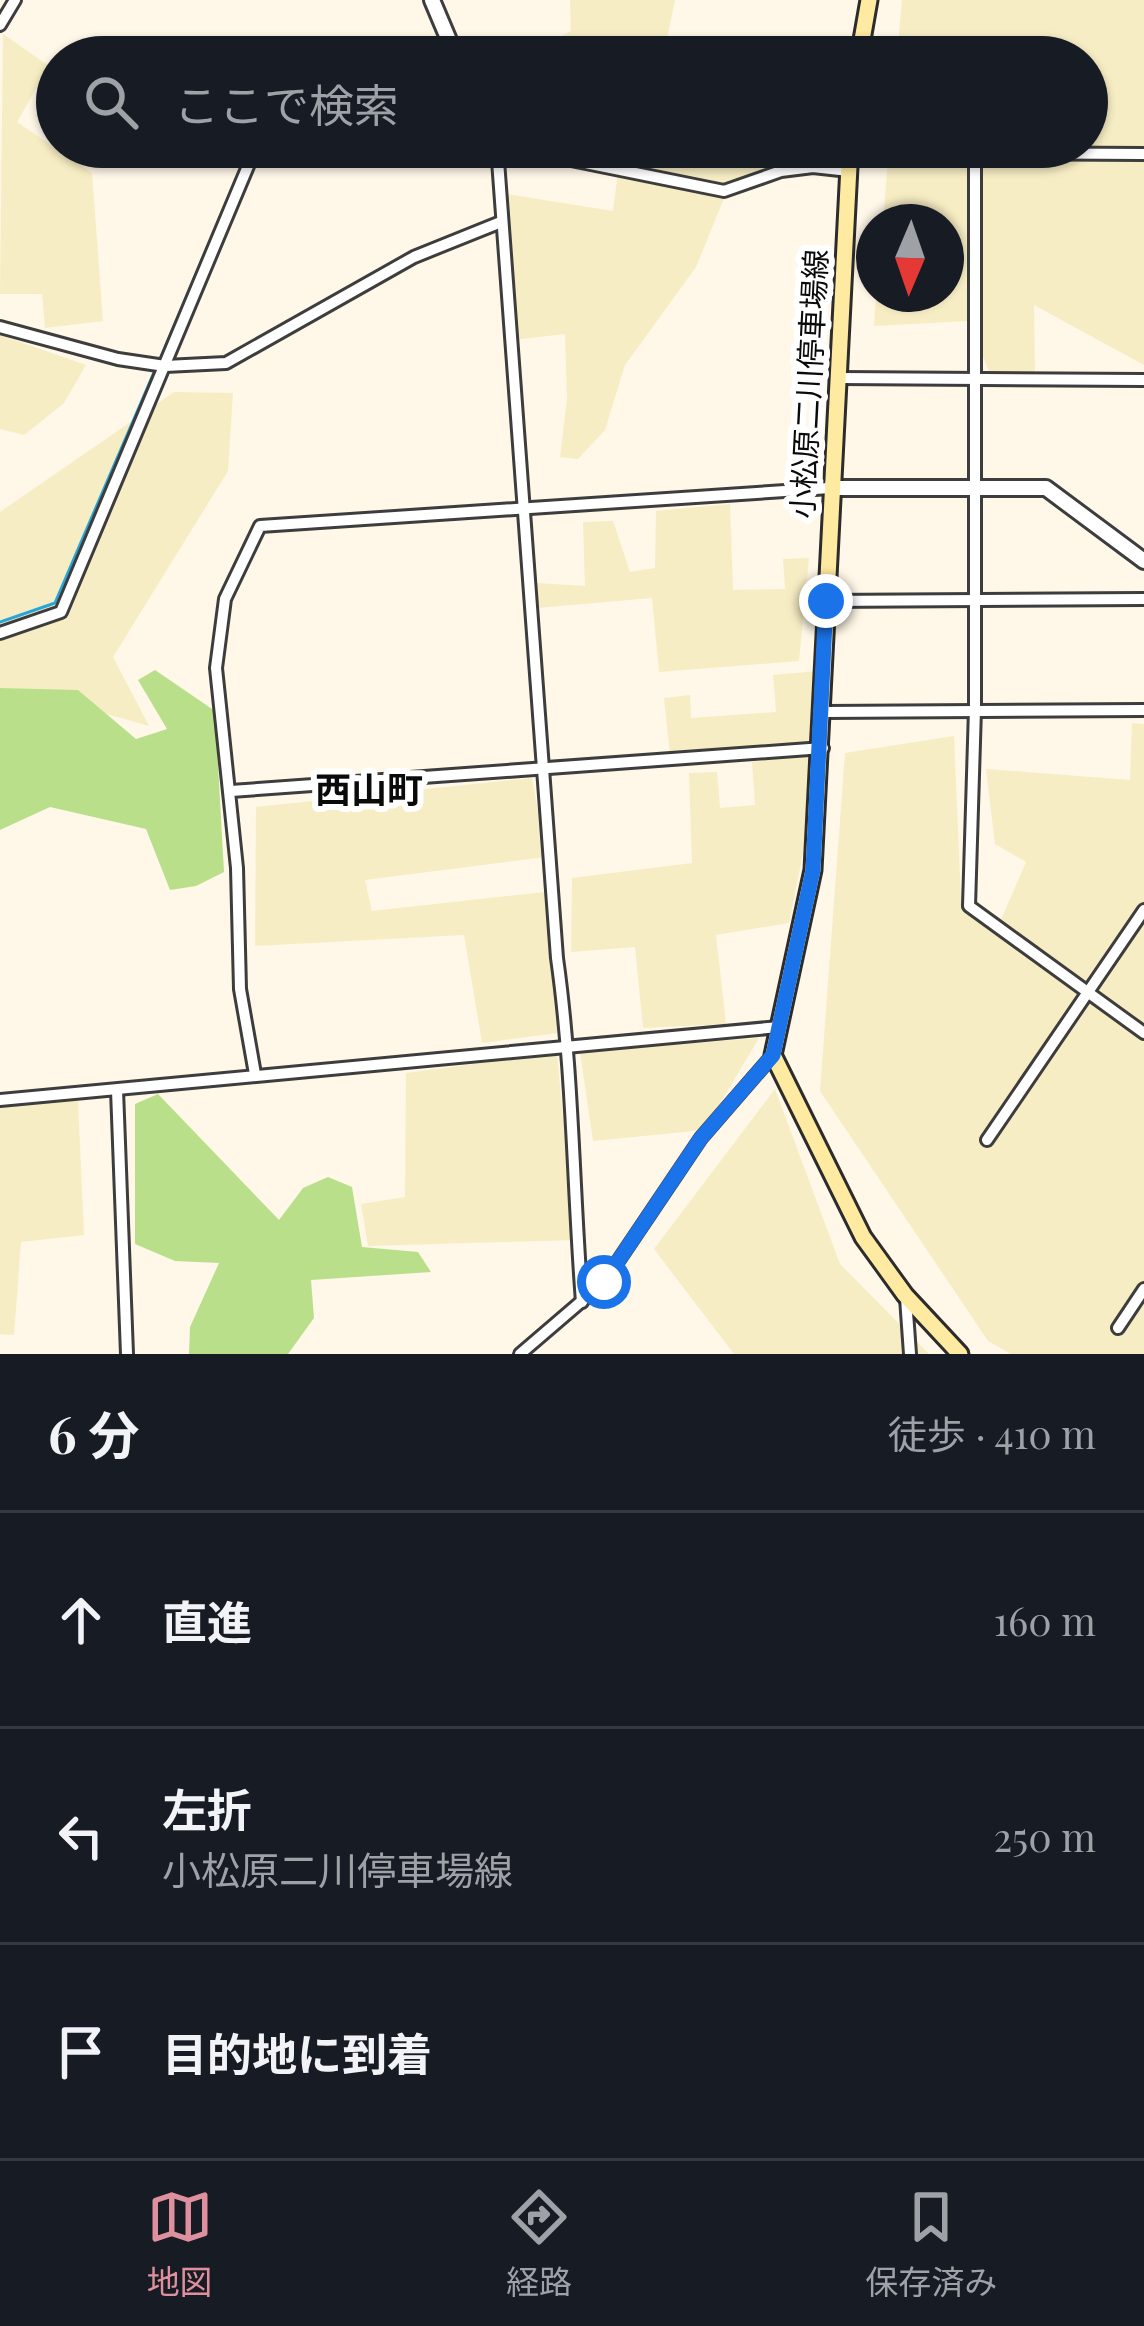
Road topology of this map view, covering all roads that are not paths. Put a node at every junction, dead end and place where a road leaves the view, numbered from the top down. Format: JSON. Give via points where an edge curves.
{"nodes":[{"id":1,"x":15,"y":0,"type":"edge"},
{"id":2,"x":869,"y":0,"type":"edge"},
{"id":3,"x":438,"y":2,"type":"edge"},
{"id":4,"x":0,"y":25,"type":"edge"},
{"id":5,"x":450,"y":36,"type":"edge"},
{"id":6,"x":863,"y":36,"type":"edge"},
{"id":7,"x":1108,"y":153,"type":"edge"},
{"id":8,"x":1144,"y":154,"type":"edge"},
{"id":9,"x":247,"y":168,"type":"edge"},
{"id":10,"x":498,"y":168,"type":"edge"},
{"id":11,"x":610,"y":168,"type":"edge"},
{"id":12,"x":800,"y":168,"type":"edge"},
{"id":13,"x":827,"y":168,"type":"edge"},
{"id":14,"x":849,"y":168,"type":"edge"},
{"id":15,"x":975,"y":168,"type":"edge"},
{"id":16,"x":849,"y":171,"type":"junction"},
{"id":17,"x":501,"y":222,"type":"junction"},
{"id":18,"x":0,"y":326,"type":"edge"},
{"id":19,"x":165,"y":366,"type":"junction"},
{"id":20,"x":839,"y":378,"type":"junction"},
{"id":21,"x":977,"y":378,"type":"junction"},
{"id":22,"x":1144,"y":380,"type":"edge"},
{"id":23,"x":830,"y":488,"type":"junction"},
{"id":24,"x":976,"y":488,"type":"junction"},
{"id":25,"x":524,"y":508,"type":"junction"},
{"id":26,"x":1144,"y":561,"type":"edge"},
{"id":27,"x":975,"y":599,"type":"junction"},
{"id":28,"x":1144,"y":599,"type":"edge"},
{"id":29,"x":826,"y":601,"type":"junction"},
{"id":30,"x":0,"y":632,"type":"edge"},
{"id":31,"x":975,"y":709,"type":"junction"},
{"id":32,"x":1144,"y":710,"type":"edge"},
{"id":33,"x":824,"y":712,"type":"junction"},
{"id":34,"x":823,"y":748,"type":"junction"},
{"id":35,"x":543,"y":766,"type":"junction"},
{"id":36,"x":231,"y":791,"type":"junction"},
{"id":37,"x":1144,"y":910,"type":"edge"},
{"id":38,"x":1086,"y":995,"type":"junction"},
{"id":39,"x":779,"y":1027,"type":"junction"},
{"id":40,"x":1144,"y":1033,"type":"edge"},
{"id":41,"x":569,"y":1044,"type":"junction"},
{"id":42,"x":773,"y":1055,"type":"junction"},
{"id":43,"x":255,"y":1074,"type":"junction"},
{"id":44,"x":117,"y":1090,"type":"junction"},
{"id":45,"x":0,"y":1100,"type":"edge"},
{"id":46,"x":987,"y":1141,"type":"dead end"},
{"id":47,"x":1144,"y":1289,"type":"edge"},
{"id":48,"x":904,"y":1295,"type":"junction"},
{"id":49,"x":582,"y":1302,"type":"junction"},
{"id":50,"x":1118,"y":1328,"type":"dead end"},
{"id":51,"x":127,"y":1354,"type":"edge"},
{"id":52,"x":520,"y":1354,"type":"edge"},
{"id":53,"x":910,"y":1354,"type":"edge"},
{"id":54,"x":960,"y":1354,"type":"edge"}],
"edges":[{"from":1,"to":4,"type":"street"},
{"from":2,"to":6,"type":"main road"},
{"from":3,"to":5,"type":"street"},
{"from":7,"to":8,"type":"street"},
{"from":9,"to":19,"type":"street"},
{"from":10,"to":17,"type":"street"},
{"from":11,"to":12,"type":"street","via":[[724,191]]},
{"from":13,"to":16,"type":"street"},
{"from":14,"to":16,"type":"main road","name":"小松原二川停車場線"},
{"from":15,"to":21,"type":"street"},
{"from":16,"to":20,"type":"main road","name":"小松原二川停車場線"},
{"from":17,"to":19,"type":"street","via":[[414,257],[226,363]]},
{"from":17,"to":25,"type":"street"},
{"from":18,"to":19,"type":"street"},
{"from":19,"to":30,"type":"street","via":[[61,612]]},
{"from":20,"to":21,"type":"street"},
{"from":20,"to":23,"type":"main road","name":"小松原二川停車場線"},
{"from":21,"to":22,"type":"street"},
{"from":21,"to":24,"type":"street"},
{"from":23,"to":24,"type":"street"},
{"from":23,"to":25,"type":"street"},
{"from":23,"to":29,"type":"main road","name":"小松原二川停車場線"},
{"from":24,"to":26,"type":"street","via":[[1046,488]]},
{"from":24,"to":27,"type":"street"},
{"from":25,"to":35,"type":"street"},
{"from":25,"to":36,"type":"street","via":[[260,526],[218,633]]},
{"from":27,"to":28,"type":"street"},
{"from":27,"to":29,"type":"street"},
{"from":27,"to":31,"type":"street"},
{"from":29,"to":33,"type":"main road","name":"小松原二川停車場線"},
{"from":31,"to":32,"type":"street"},
{"from":31,"to":33,"type":"street"},
{"from":31,"to":38,"type":"street","via":[[969,906]]},
{"from":33,"to":34,"type":"main road","name":"小松原二川停車場線"},
{"from":34,"to":35,"type":"street"},
{"from":34,"to":39,"type":"main road","name":"小松原二川停車場線","via":[[813,870]]},
{"from":35,"to":36,"type":"street"},
{"from":35,"to":41,"type":"street"},
{"from":36,"to":43,"type":"street","via":[[240,988]]},
{"from":37,"to":38,"type":"street"},
{"from":38,"to":40,"type":"street"},
{"from":38,"to":46,"type":"street"},
{"from":39,"to":41,"type":"street"},
{"from":39,"to":42,"type":"main road","name":"小松原二川停車場線"},
{"from":41,"to":43,"type":"street"},
{"from":41,"to":49,"type":"street"},
{"from":42,"to":48,"type":"main road","via":[[862,1237]]},
{"from":42,"to":49,"type":"street","via":[[701,1138],[604,1282]]},
{"from":43,"to":44,"type":"street"},
{"from":44,"to":45,"type":"street"},
{"from":44,"to":51,"type":"street"},
{"from":47,"to":50,"type":"street"},
{"from":48,"to":53,"type":"street"},
{"from":48,"to":54,"type":"main road"},
{"from":49,"to":52,"type":"street"}]}
